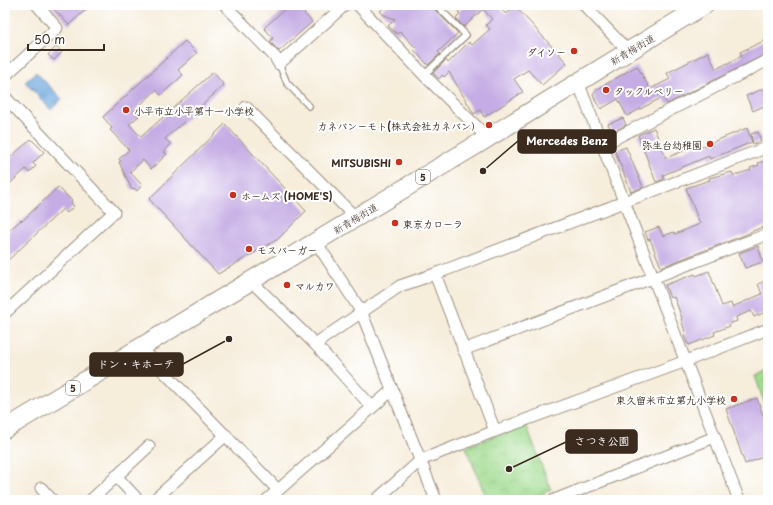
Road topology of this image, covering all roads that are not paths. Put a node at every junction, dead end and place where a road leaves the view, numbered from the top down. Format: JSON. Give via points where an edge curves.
{"nodes":[{"id":1,"x":37,"y":5,"type":"edge"},
{"id":2,"x":225,"y":5,"type":"edge"},
{"id":3,"x":345,"y":5,"type":"edge"},
{"id":4,"x":358,"y":5,"type":"edge"},
{"id":5,"x":436,"y":5,"type":"edge"},
{"id":6,"x":584,"y":5,"type":"edge"},
{"id":7,"x":704,"y":5,"type":"edge"},
{"id":8,"x":628,"y":51,"type":"junction"},
{"id":9,"x":768,"y":60,"type":"edge"},
{"id":10,"x":279,"y":64,"type":"junction"},
{"id":11,"x":424,"y":75,"type":"junction"},
{"id":12,"x":5,"y":76,"type":"edge"},
{"id":13,"x":578,"y":82,"type":"junction"},
{"id":14,"x":5,"y":97,"type":"edge"},
{"id":15,"x":309,"y":106,"type":"dead end"},
{"id":16,"x":246,"y":107,"type":"dead end"},
{"id":17,"x":488,"y":138,"type":"junction"},
{"id":18,"x":602,"y":145,"type":"junction"},
{"id":19,"x":768,"y":147,"type":"edge"},
{"id":20,"x":624,"y":202,"type":"junction"},
{"id":21,"x":356,"y":218,"type":"junction"},
{"id":22,"x":768,"y":234,"type":"edge"},
{"id":23,"x":316,"y":242,"type":"junction"},
{"id":24,"x":435,"y":274,"type":"junction"},
{"id":25,"x":653,"y":278,"type":"junction"},
{"id":26,"x":251,"y":281,"type":"junction"},
{"id":27,"x":6,"y":310,"type":"edge"},
{"id":28,"x":361,"y":311,"type":"junction"},
{"id":29,"x":768,"y":328,"type":"edge"},
{"id":30,"x":315,"y":344,"type":"junction"},
{"id":31,"x":141,"y":348,"type":"junction"},
{"id":32,"x":464,"y":350,"type":"junction"},
{"id":33,"x":686,"y":361,"type":"junction"},
{"id":34,"x":392,"y":390,"type":"junction"},
{"id":35,"x":372,"y":407,"type":"junction"},
{"id":36,"x":5,"y":429,"type":"edge"},
{"id":37,"x":495,"y":431,"type":"junction"},
{"id":38,"x":226,"y":435,"type":"junction"},
{"id":39,"x":715,"y":437,"type":"junction"},
{"id":40,"x":149,"y":446,"type":"dead end"},
{"id":41,"x":421,"y":460,"type":"junction"},
{"id":42,"x":116,"y":476,"type":"junction"},
{"id":43,"x":41,"y":488,"type":"dead end"},
{"id":44,"x":278,"y":490,"type":"junction"},
{"id":45,"x":52,"y":500,"type":"edge"},
{"id":46,"x":91,"y":500,"type":"edge"},
{"id":47,"x":138,"y":500,"type":"edge"},
{"id":48,"x":154,"y":500,"type":"edge"},
{"id":49,"x":267,"y":500,"type":"edge"},
{"id":50,"x":376,"y":500,"type":"edge"},
{"id":51,"x":436,"y":500,"type":"edge"},
{"id":52,"x":554,"y":500,"type":"edge"},
{"id":53,"x":739,"y":500,"type":"edge"}],
"edges":[{"from":1,"to":12,"type":"street","via":[[57,28]]},
{"from":2,"to":10,"type":"street"},
{"from":3,"to":10,"type":"street"},
{"from":4,"to":11,"type":"street"},
{"from":5,"to":11,"type":"lane","via":[[466,35]]},
{"from":6,"to":8,"type":"street"},
{"from":7,"to":8,"type":"main road","name":"新青梅街道","number":"5"},
{"from":8,"to":13,"type":"main road","name":"新青梅街道","number":"5"},
{"from":9,"to":18,"type":"street"},
{"from":10,"to":15,"type":"lane","via":[[287,84]]},
{"from":11,"to":17,"type":"street"},
{"from":13,"to":17,"type":"main road","name":"新青梅街道","number":"5"},
{"from":13,"to":18,"type":"street"},
{"from":14,"to":27,"type":"street","via":[[114,212]]},
{"from":16,"to":21,"type":"street"},
{"from":17,"to":21,"type":"main road","name":"新青梅街道","number":"5"},
{"from":18,"to":20,"type":"street"},
{"from":19,"to":20,"type":"street"},
{"from":20,"to":24,"type":"street"},
{"from":20,"to":25,"type":"street"},
{"from":21,"to":23,"type":"main road","name":"新青梅街道","number":"5"},
{"from":22,"to":25,"type":"street"},
{"from":23,"to":26,"type":"main road","name":"新青梅街道","number":"5"},
{"from":23,"to":28,"type":"street"},
{"from":24,"to":28,"type":"street","via":[[400,286]]},
{"from":24,"to":32,"type":"street"},
{"from":25,"to":32,"type":"street"},
{"from":25,"to":33,"type":"street"},
{"from":26,"to":30,"type":"street"},
{"from":26,"to":31,"type":"main road","name":"新青梅街道","number":"5"},
{"from":28,"to":30,"type":"street"},
{"from":28,"to":34,"type":"street"},
{"from":29,"to":33,"type":"street"},
{"from":30,"to":35,"type":"street"},
{"from":31,"to":36,"type":"main road","name":"新青梅街道","number":"5"},
{"from":31,"to":38,"type":"street"},
{"from":32,"to":37,"type":"street"},
{"from":33,"to":37,"type":"street"},
{"from":33,"to":39,"type":"street"},
{"from":34,"to":35,"type":"street"},
{"from":34,"to":41,"type":"street"},
{"from":35,"to":44,"type":"street"},
{"from":37,"to":41,"type":"street"},
{"from":38,"to":44,"type":"street"},
{"from":38,"to":48,"type":"street"},
{"from":39,"to":52,"type":"street"},
{"from":39,"to":53,"type":"street"},
{"from":40,"to":42,"type":"street"},
{"from":41,"to":50,"type":"street"},
{"from":41,"to":51,"type":"street"},
{"from":42,"to":46,"type":"street"},
{"from":42,"to":47,"type":"street"},
{"from":43,"to":45,"type":"street"},
{"from":44,"to":49,"type":"street"}]}
